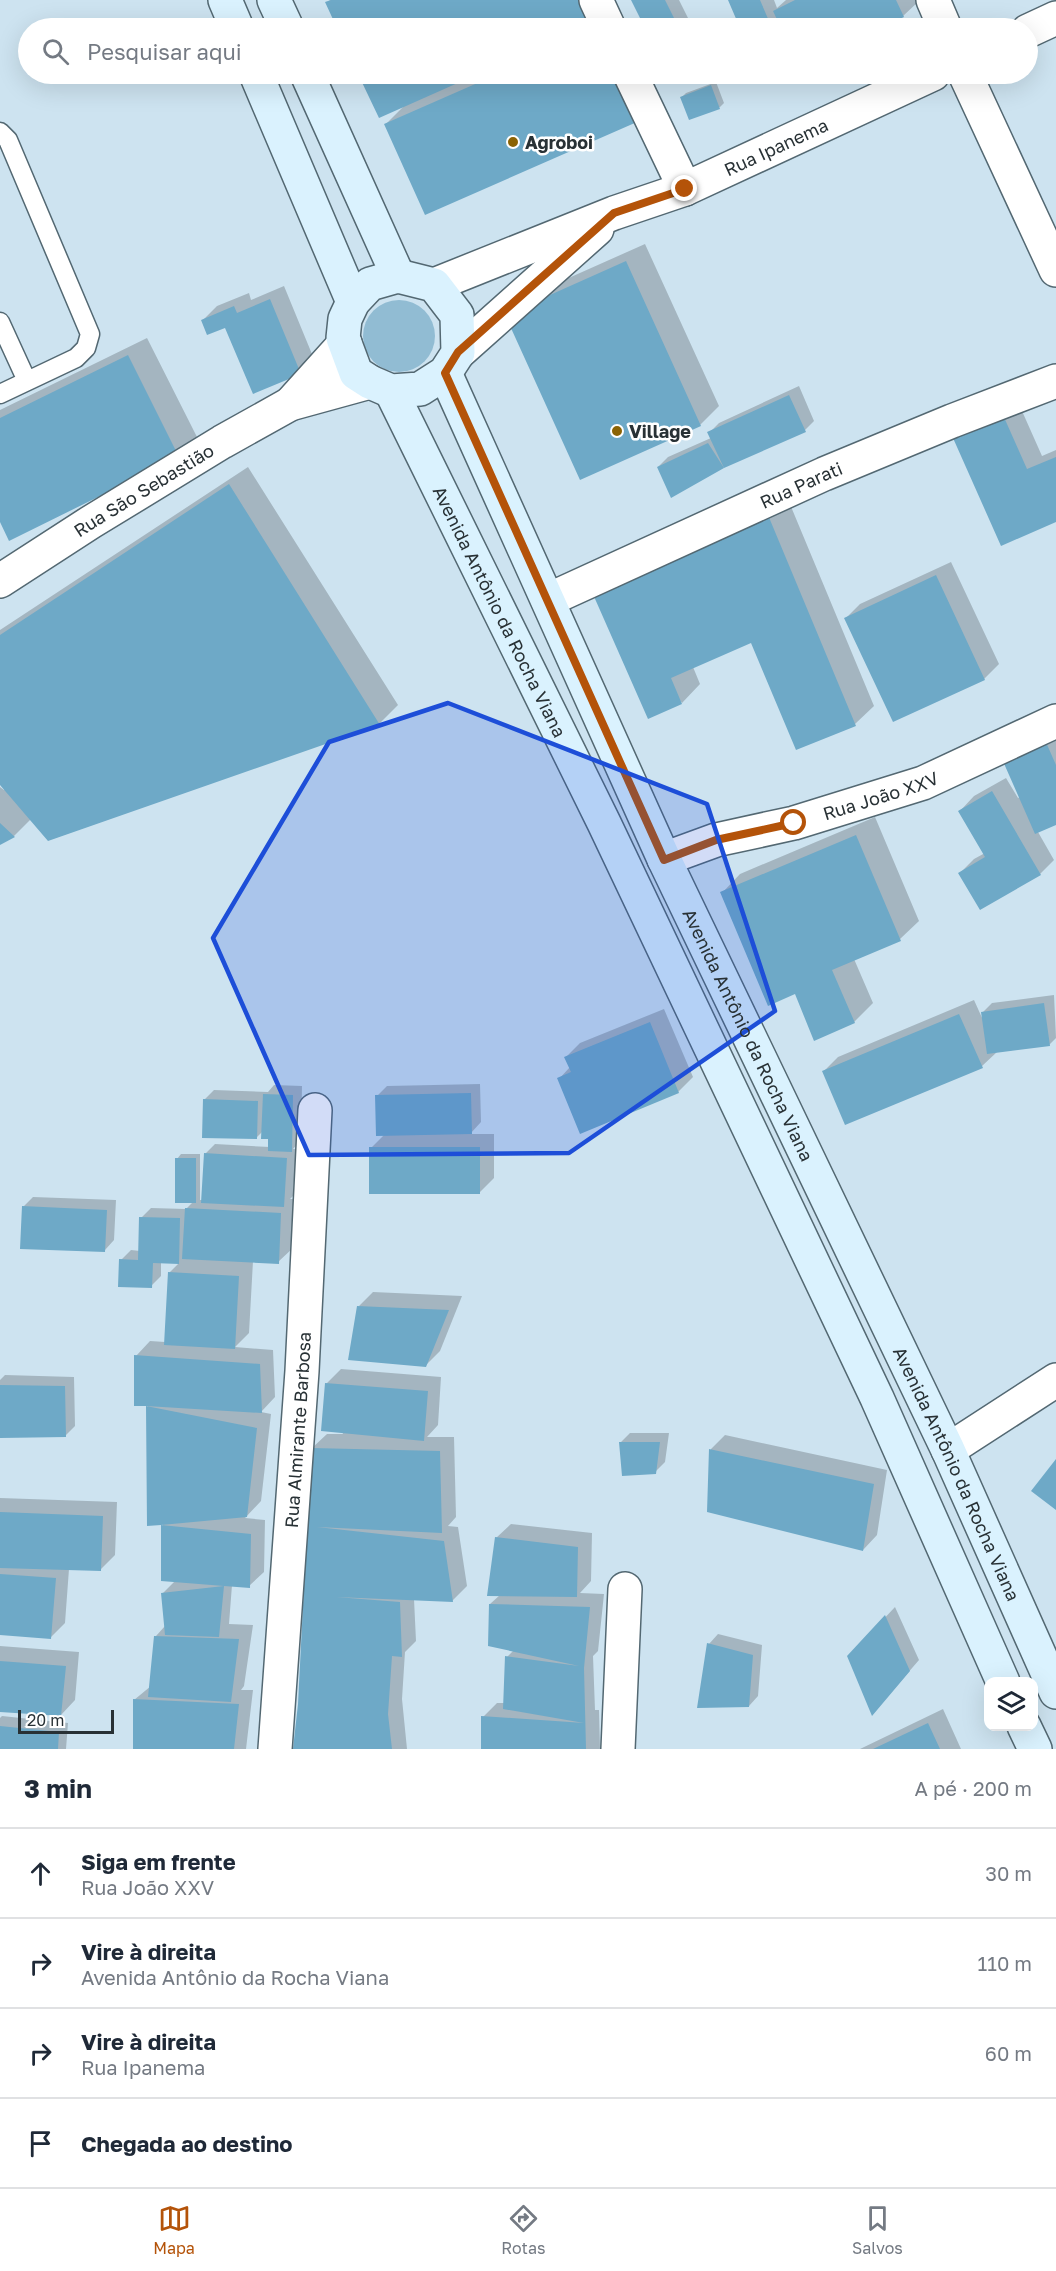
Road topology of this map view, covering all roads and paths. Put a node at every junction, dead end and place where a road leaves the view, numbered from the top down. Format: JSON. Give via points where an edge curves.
{"nodes":[{"id":1,"x":225,"y":0,"type":"edge"},
{"id":2,"x":274,"y":0,"type":"edge"},
{"id":3,"x":596,"y":0,"type":"edge"},
{"id":4,"x":933,"y":0,"type":"edge"},
{"id":5,"x":233,"y":18,"type":"edge"},
{"id":6,"x":282,"y":18,"type":"edge"},
{"id":7,"x":604,"y":18,"type":"edge"},
{"id":8,"x":941,"y":18,"type":"edge"},
{"id":9,"x":1056,"y":18,"type":"edge"},
{"id":10,"x":1038,"y":26,"type":"edge"},
{"id":11,"x":260,"y":84,"type":"edge"},
{"id":12,"x":312,"y":84,"type":"edge"},
{"id":13,"x":635,"y":84,"type":"edge"},
{"id":14,"x":911,"y":84,"type":"edge"},
{"id":15,"x":970,"y":84,"type":"edge"},
{"id":16,"x":0,"y":132,"type":"edge"},
{"id":17,"x":685,"y":189,"type":"junction"},
{"id":18,"x":614,"y":213,"type":"junction"},
{"id":19,"x":1056,"y":270,"type":"edge"},
{"id":20,"x":398,"y":276,"type":"junction"},
{"id":21,"x":434,"y":285,"type":"junction"},
{"id":22,"x":353,"y":302,"type":"junction"},
{"id":23,"x":0,"y":322,"type":"edge"},
{"id":24,"x":345,"y":343,"type":"junction"},
{"id":25,"x":451,"y":363,"type":"junction"},
{"id":26,"x":27,"y":381,"type":"junction"},
{"id":27,"x":1056,"y":381,"type":"edge"},
{"id":28,"x":380,"y":387,"type":"junction"},
{"id":29,"x":0,"y":394,"type":"edge"},
{"id":30,"x":290,"y":404,"type":"junction"},
{"id":31,"x":0,"y":581,"type":"edge"},
{"id":32,"x":548,"y":600,"type":"junction"},
{"id":33,"x":1056,"y":721,"type":"edge"},
{"id":34,"x":664,"y":860,"type":"junction"},
{"id":35,"x":315,"y":1110,"type":"dead end"},
{"id":36,"x":1056,"y":1380,"type":"edge"},
{"id":37,"x":948,"y":1450,"type":"junction"},
{"id":38,"x":625,"y":1589,"type":"dead end"},
{"id":39,"x":1001,"y":1677,"type":"edge"},
{"id":40,"x":1056,"y":1692,"type":"edge"},
{"id":41,"x":1026,"y":1731,"type":"edge"},
{"id":42,"x":275,"y":1749,"type":"edge"},
{"id":43,"x":618,"y":1749,"type":"edge"},
{"id":44,"x":1035,"y":1749,"type":"edge"}],
"edges":[{"from":1,"to":5,"type":"main road"},
{"from":2,"to":6,"type":"main road"},
{"from":3,"to":7,"type":"street"},
{"from":4,"to":8,"type":"street"},
{"from":9,"to":10,"type":"street"},
{"from":11,"to":22,"type":"main road"},
{"from":12,"to":20,"type":"main road"},
{"from":13,"to":17,"type":"street"},
{"from":14,"to":17,"type":"street","name":"Rua Ipanema"},
{"from":15,"to":19,"type":"street"},
{"from":16,"to":26,"type":"lane","via":[[8,140],[90,334],[86,348],[76,358]]},
{"from":17,"to":18,"type":"street","name":"Rua Ipanema"},
{"from":18,"to":21,"type":"street","name":"Rua Ipanema"},
{"from":18,"to":25,"type":"street","name":"Rua Ipanema"},
{"from":20,"to":21,"type":"main road"},
{"from":20,"to":22,"type":"main road","via":[[370,284]]},
{"from":21,"to":25,"type":"main road","via":[[457,315]]},
{"from":22,"to":24,"type":"main road","via":[[345,319]]},
{"from":23,"to":26,"type":"lane"},
{"from":24,"to":28,"type":"main road","via":[[356,373]]},
{"from":24,"to":30,"type":"street","name":"Rua São Sebastião"},
{"from":25,"to":28,"type":"main road","via":[[420,389]]},
{"from":25,"to":32,"type":"main road","name":"Avenida Antônio da Rocha Viana"},
{"from":26,"to":29,"type":"lane"},
{"from":27,"to":32,"type":"street","name":"Rua Parati","via":[[824,474]]},
{"from":28,"to":30,"type":"street","name":"Rua São Sebastião"},
{"from":28,"to":39,"type":"main road","name":"Avenida Antônio da Rocha Viana","via":[[599,813],[867,1376]]},
{"from":30,"to":31,"type":"street","name":"Rua São Sebastião"},
{"from":32,"to":34,"type":"main road","name":"Avenida Antônio da Rocha Viana"},
{"from":33,"to":34,"type":"street","name":"Rua João XXV","via":[[923,783],[794,823],[716,840]]},
{"from":34,"to":37,"type":"main road","name":"Avenida Antônio da Rocha Viana"},
{"from":35,"to":42,"type":"street","name":"Rua Almirante Barbosa","via":[[302,1371]]},
{"from":36,"to":37,"type":"street"},
{"from":37,"to":40,"type":"main road","name":"Avenida Antônio da Rocha Viana"},
{"from":38,"to":43,"type":"street"},
{"from":41,"to":44,"type":"main road"}]}
